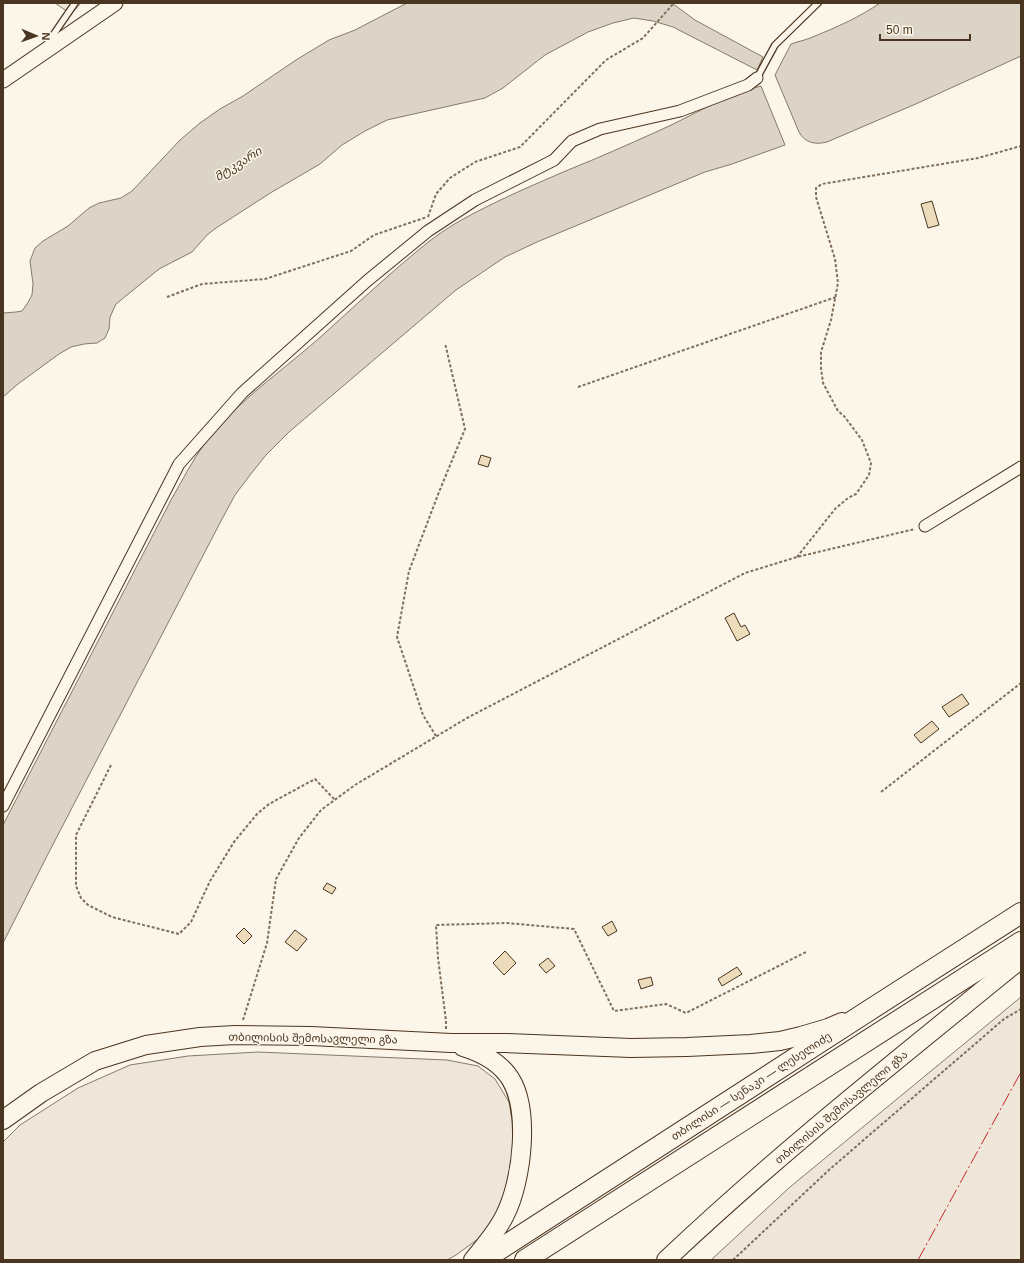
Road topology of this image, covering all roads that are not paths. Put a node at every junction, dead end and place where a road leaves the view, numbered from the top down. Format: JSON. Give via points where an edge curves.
{"nodes":[{"id":1,"x":75,"y":3,"type":"edge"},
{"id":2,"x":115,"y":3,"type":"edge"},
{"id":3,"x":818,"y":3,"type":"edge"},
{"id":4,"x":40,"y":54,"type":"junction"},
{"id":5,"x":757,"y":78,"type":"joint"},
{"id":6,"x":3,"y":80,"type":"edge"},
{"id":7,"x":1021,"y":467,"type":"edge"},
{"id":8,"x":925,"y":526,"type":"road end"},
{"id":9,"x":3,"y":806,"type":"edge"},
{"id":10,"x":1021,"y":914,"type":"edge"},
{"id":11,"x":1021,"y":942,"type":"edge"},
{"id":12,"x":1021,"y":959,"type":"edge"},
{"id":13,"x":865,"y":1013,"type":"junction"},
{"id":14,"x":447,"y":1043,"type":"junction"},
{"id":15,"x":3,"y":1120,"type":"edge"},
{"id":16,"x":473,"y":1260,"type":"edge"},
{"id":17,"x":482,"y":1260,"type":"edge"},
{"id":18,"x":525,"y":1260,"type":"edge"},
{"id":19,"x":666,"y":1260,"type":"edge"}],
"edges":[{"from":1,"to":4,"type":"lane"},
{"from":2,"to":4,"type":"main road"},
{"from":3,"to":5,"type":"lane","via":[[775,45]]},
{"from":4,"to":6,"type":"main road"},
{"from":5,"to":9,"type":"street","via":[[748,85],[680,111],[600,129],[572,141],[554,160],[475,200],[428,231],[384,267],[242,393],[179,464]]},
{"from":7,"to":8,"type":"street"},
{"from":10,"to":13,"type":"highway","name":"თბილისი — სენაკი — ლესელიძე"},
{"from":11,"to":18,"type":"highway"},
{"from":12,"to":19,"type":"highway","name":"თბილისის შემოსავლელი გზა","via":[[750,1183]]},
{"from":13,"to":14,"type":"highway","name":"თბილისის შემოსავლელი გზა","via":[[801,1036],[751,1044],[631,1048]]},
{"from":13,"to":17,"type":"highway","name":"თბილისი — სენაკი — ლესელიძე"},
{"from":14,"to":15,"type":"highway","name":"თბილისის შემოსავლელი გზა","via":[[236,1035],[146,1045],[95,1061],[41,1093]]},
{"from":14,"to":16,"type":"highway","name":"თბილისის შემოსავლელი გზა","via":[[476,1051],[497,1064],[514,1084],[521,1110],[519,1165],[515,1190],[500,1224]]}]}
